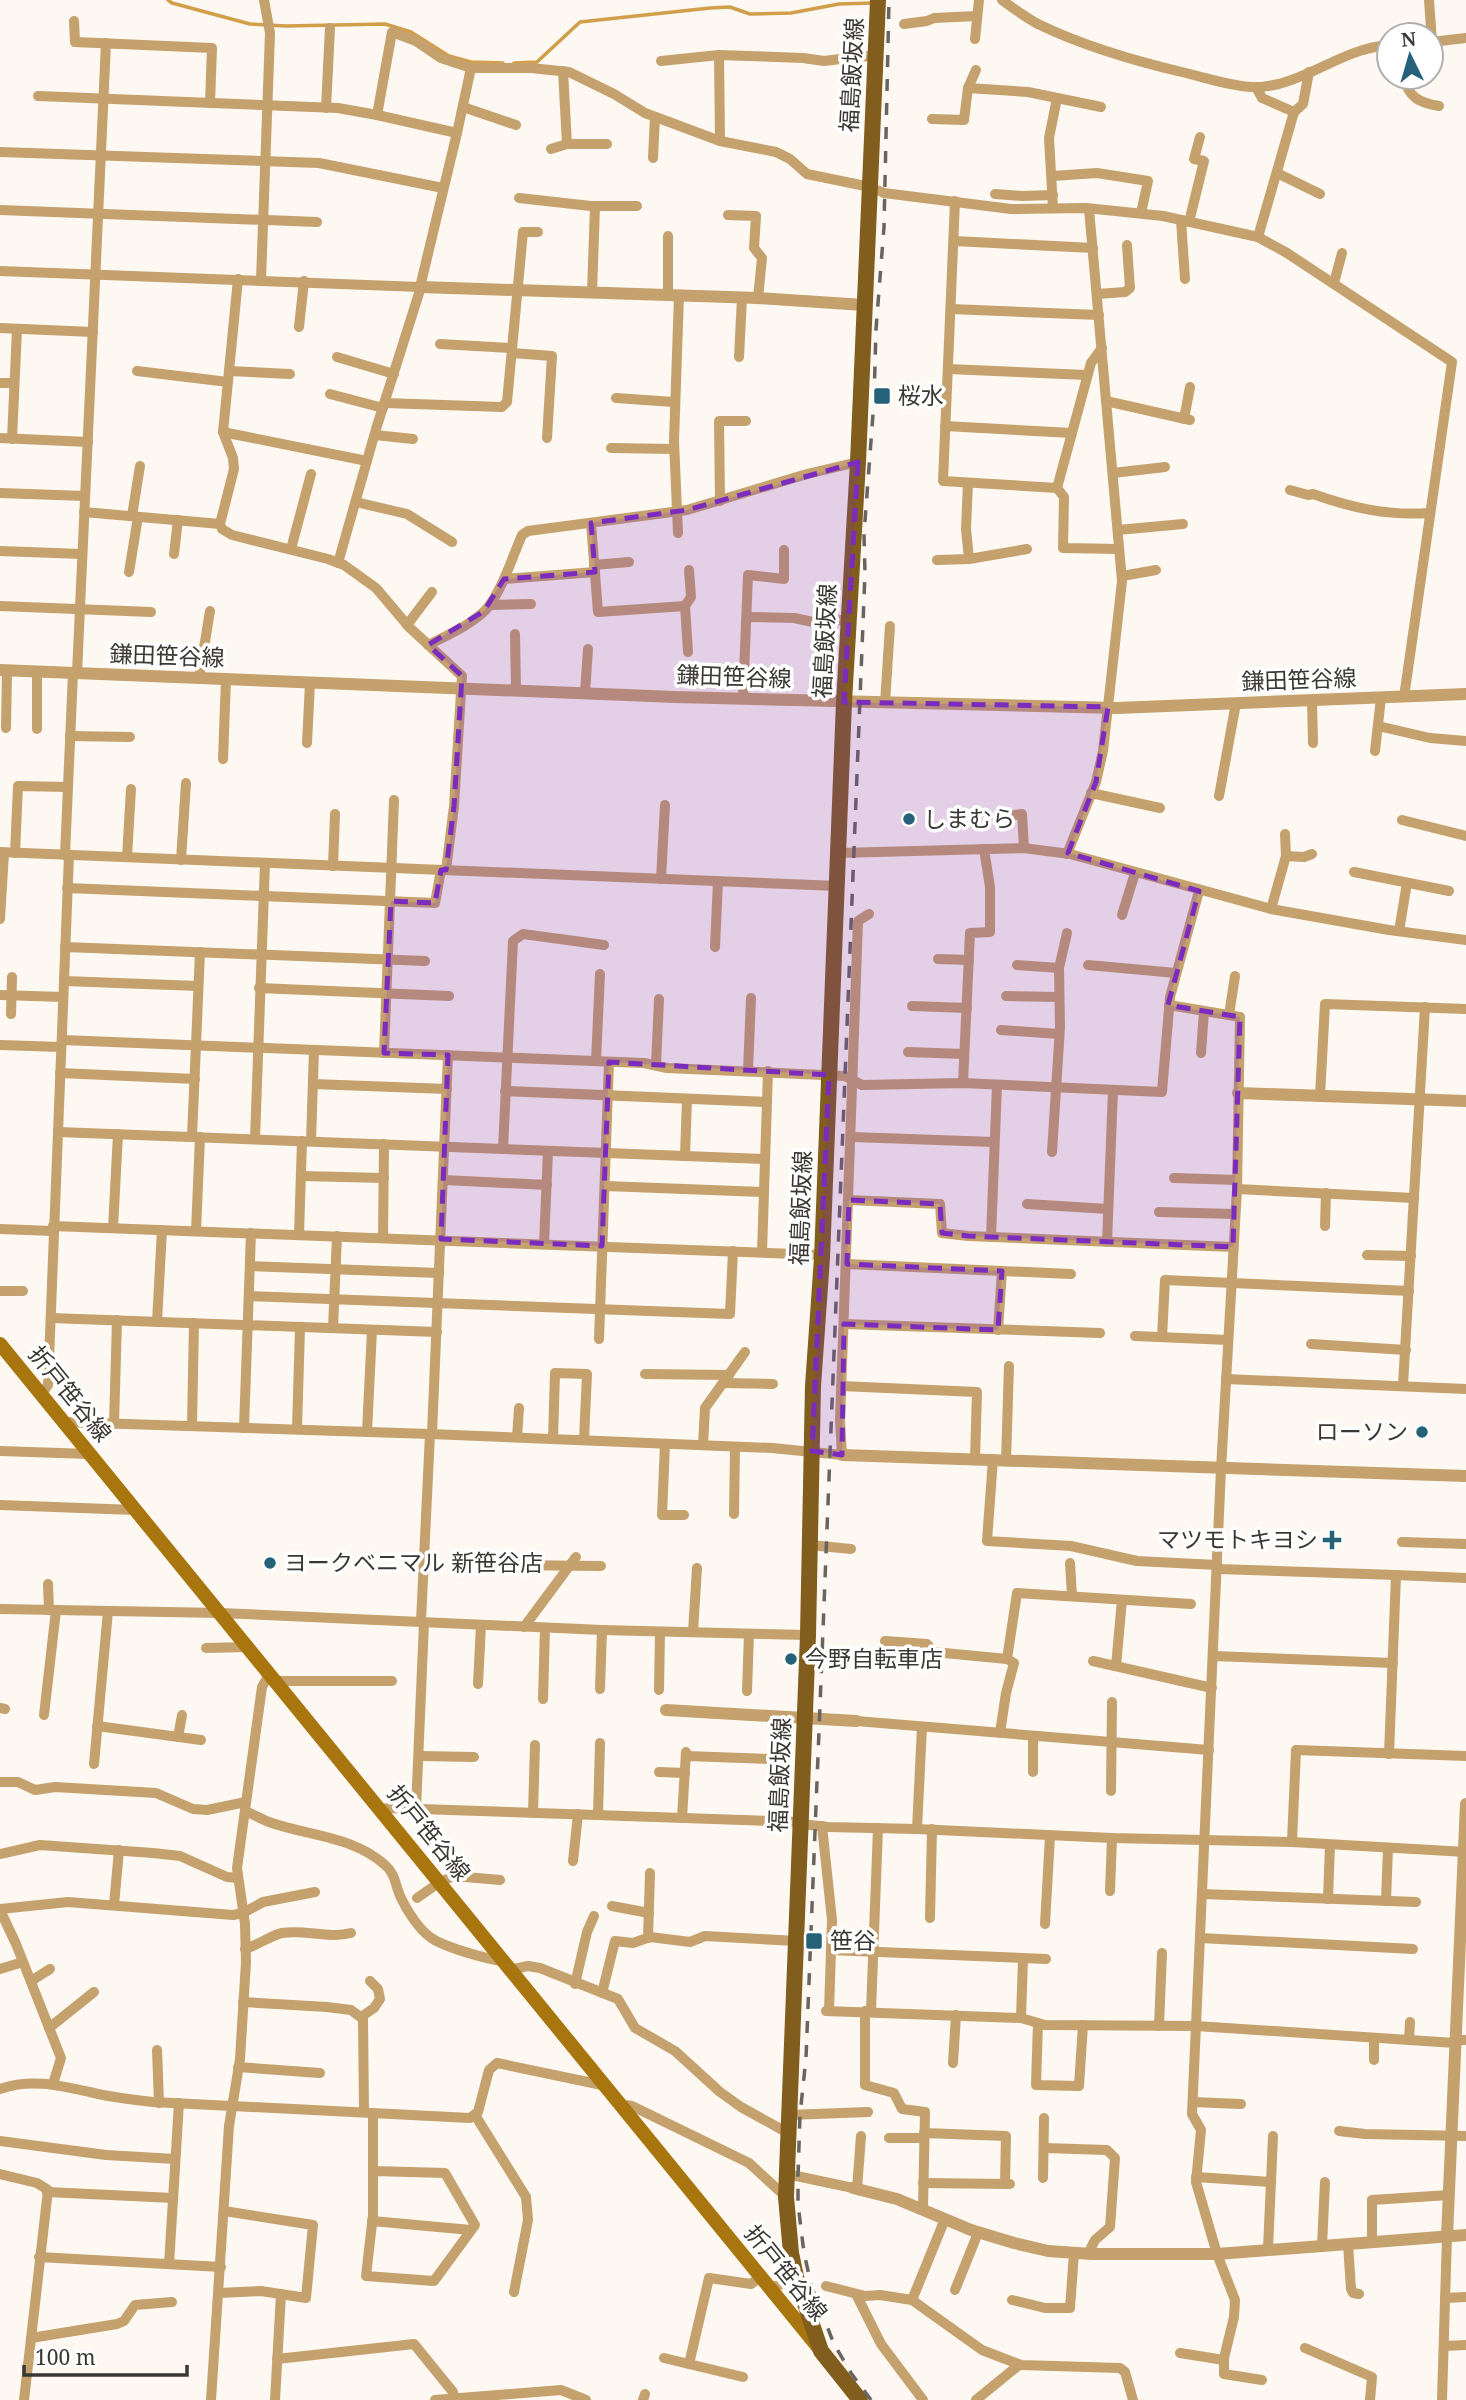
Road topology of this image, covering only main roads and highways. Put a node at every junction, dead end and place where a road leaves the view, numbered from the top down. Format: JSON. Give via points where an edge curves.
{"nodes":[{"id":1,"x":878,"y":3,"type":"edge"},
{"id":2,"x":0,"y":1344,"type":"edge"},
{"id":3,"x":821,"y":2351,"type":"junction"},
{"id":4,"x":860,"y":2400,"type":"edge"}],
"edges":[{"from":1,"to":3,"type":"main road","name":"福島飯坂線","via":[[813,1386],[786,2197],[796,2277]]},
{"from":2,"to":3,"type":"main road","name":"折戸笹谷線"},
{"from":3,"to":4,"type":"main road","name":"福島飯坂線"}]}
